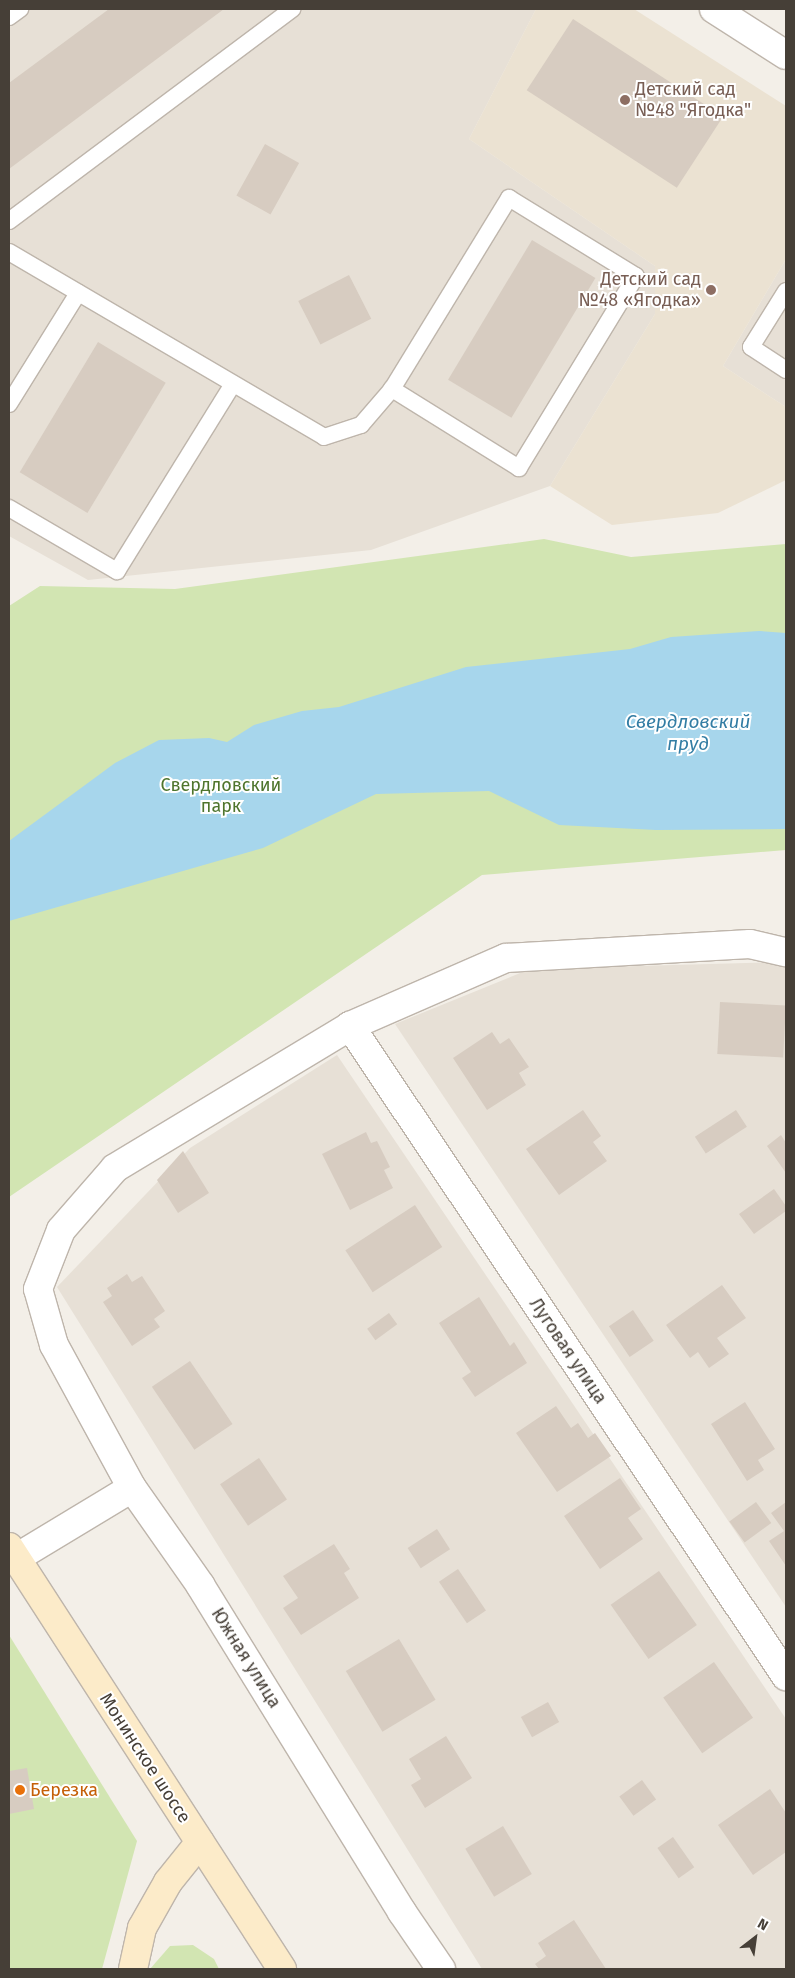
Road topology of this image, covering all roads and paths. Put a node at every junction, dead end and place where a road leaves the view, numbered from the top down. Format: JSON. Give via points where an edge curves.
{"nodes":[{"id":1,"x":20,"y":9,"type":"edge"},
{"id":2,"x":292,"y":9,"type":"edge"},
{"id":3,"x":714,"y":9,"type":"edge"},
{"id":4,"x":9,"y":17,"type":"edge"},
{"id":5,"x":786,"y":55,"type":"edge"},
{"id":6,"x":9,"y":221,"type":"edge"},
{"id":7,"x":9,"y":252,"type":"edge"},
{"id":8,"x":786,"y":291,"type":"edge"},
{"id":9,"x":78,"y":293,"type":"junction"},
{"id":10,"x":786,"y":370,"type":"edge"},
{"id":11,"x":233,"y":384,"type":"junction"},
{"id":12,"x":392,"y":389,"type":"junction"},
{"id":13,"x":9,"y":404,"type":"edge"},
{"id":14,"x":9,"y":508,"type":"edge"},
{"id":15,"x":786,"y":952,"type":"edge"},
{"id":16,"x":350,"y":1026,"type":"junction"},
{"id":17,"x":132,"y":1488,"type":"junction"},
{"id":18,"x":13,"y":1552,"type":"edge"},
{"id":19,"x":786,"y":1676,"type":"edge"},
{"id":20,"x":200,"y":1842,"type":"junction"},
{"id":21,"x":133,"y":1969,"type":"edge"},
{"id":22,"x":282,"y":1969,"type":"edge"},
{"id":23,"x":441,"y":1969,"type":"edge"}],
"edges":[{"from":1,"to":4,"type":"lane"},
{"from":2,"to":6,"type":"lane"},
{"from":3,"to":5,"type":"street"},
{"from":7,"to":9,"type":"lane"},
{"from":8,"to":10,"type":"lane","via":[[751,347]]},
{"from":9,"to":11,"type":"lane"},
{"from":9,"to":13,"type":"lane"},
{"from":11,"to":12,"type":"lane","via":[[324,437],[361,425]]},
{"from":11,"to":14,"type":"lane","via":[[117,571]]},
{"from":12,"to":12,"type":"lane","via":[[509,198],[636,276],[519,468]]},
{"from":15,"to":16,"type":"street","name":"Южная улица","via":[[750,944],[506,958]]},
{"from":16,"to":17,"type":"street","name":"Южная улица","via":[[115,1168],[61,1230],[38,1289],[54,1345]]},
{"from":16,"to":19,"type":"street","name":"Луговая улица"},
{"from":17,"to":18,"type":"street"},
{"from":17,"to":23,"type":"street","name":"Южная улица","via":[[201,1586],[402,1912]]},
{"from":18,"to":20,"type":"main road","name":"Монинское шоссе"},
{"from":20,"to":21,"type":"main road","via":[[168,1882],[142,1928]]},
{"from":20,"to":22,"type":"main road","name":"Монинское шоссе"}]}
